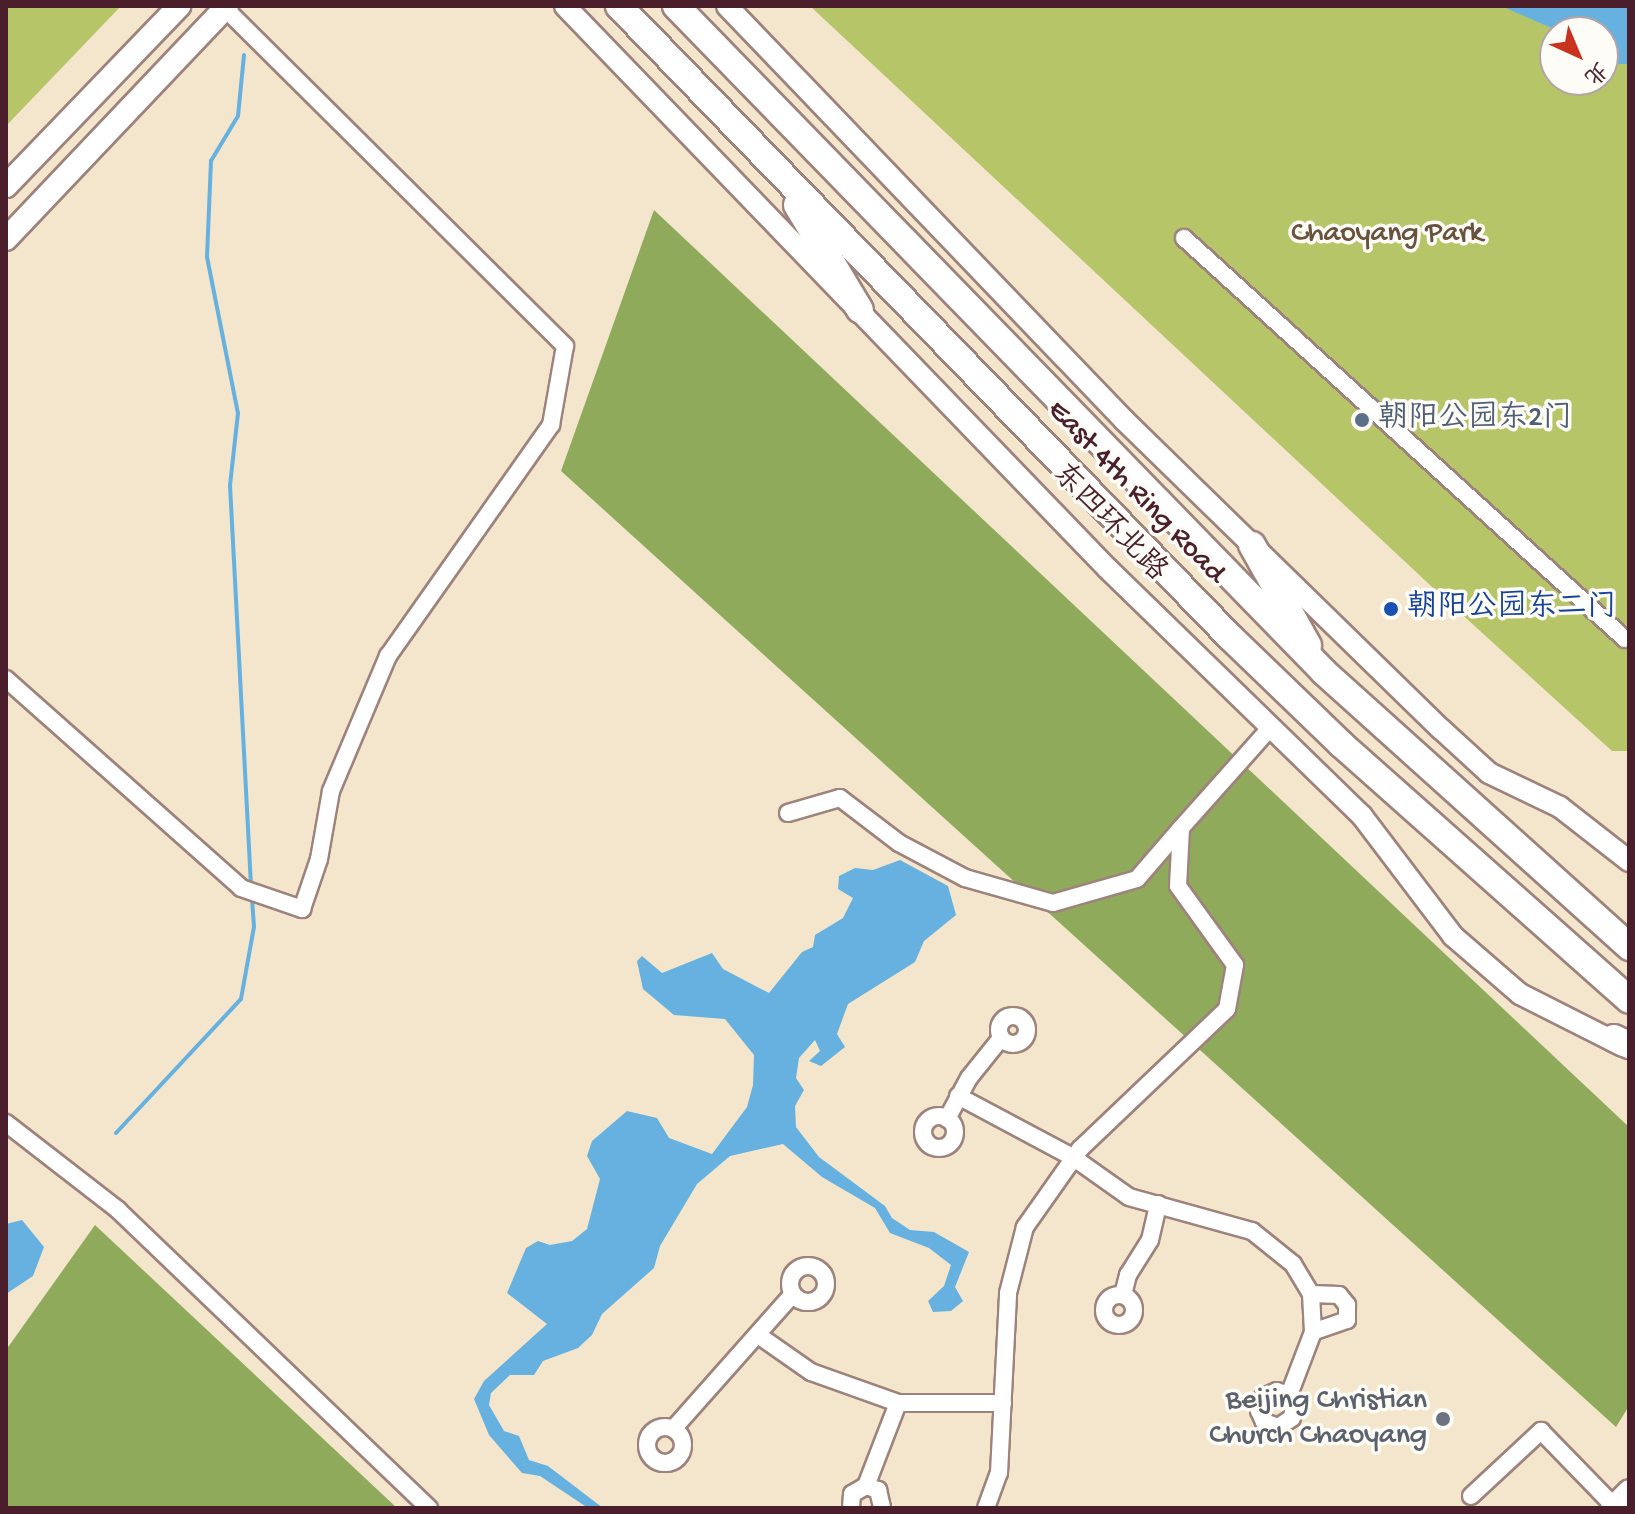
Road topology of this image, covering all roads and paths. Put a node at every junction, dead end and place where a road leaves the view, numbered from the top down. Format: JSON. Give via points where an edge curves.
{"nodes":[{"id":1,"x":179,"y":6,"type":"edge"},
{"id":2,"x":565,"y":6,"type":"edge"},
{"id":3,"x":619,"y":6,"type":"edge"},
{"id":4,"x":676,"y":6,"type":"edge"},
{"id":5,"x":727,"y":6,"type":"edge"},
{"id":6,"x":226,"y":7,"type":"edge"},
{"id":7,"x":775,"y":167,"type":"junction"},
{"id":8,"x":6,"y":186,"type":"edge"},
{"id":9,"x":1184,"y":238,"type":"dead end"},
{"id":10,"x":6,"y":239,"type":"edge"},
{"id":11,"x":860,"y":310,"type":"junction"},
{"id":12,"x":1252,"y":545,"type":"junction"},
{"id":13,"x":1625,"y":639,"type":"dead end"},
{"id":14,"x":1324,"y":672,"type":"junction"},
{"id":15,"x":6,"y":679,"type":"edge"},
{"id":16,"x":1270,"y":728,"type":"junction"},
{"id":17,"x":788,"y":813,"type":"dead end"},
{"id":18,"x":1181,"y":828,"type":"junction"},
{"id":19,"x":1629,"y":861,"type":"edge"},
{"id":20,"x":1629,"y":947,"type":"edge"},
{"id":21,"x":1629,"y":1000,"type":"edge"},
{"id":22,"x":1001,"y":1038,"type":"dead end"},
{"id":23,"x":1624,"y":1045,"type":"edge"},
{"id":24,"x":958,"y":1096,"type":"junction"},
{"id":25,"x":947,"y":1119,"type":"dead end"},
{"id":26,"x":6,"y":1123,"type":"edge"},
{"id":27,"x":1074,"y":1158,"type":"junction"},
{"id":28,"x":1158,"y":1204,"type":"junction"},
{"id":29,"x":793,"y":1294,"type":"dead end"},
{"id":30,"x":1311,"y":1294,"type":"junction"},
{"id":31,"x":1123,"y":1295,"type":"dead end"},
{"id":32,"x":1313,"y":1332,"type":"junction"},
{"id":33,"x":758,"y":1335,"type":"junction"},
{"id":34,"x":1289,"y":1395,"type":"dead end"},
{"id":35,"x":898,"y":1403,"type":"junction"},
{"id":36,"x":1003,"y":1403,"type":"junction"},
{"id":37,"x":674,"y":1428,"type":"dead end"},
{"id":38,"x":866,"y":1486,"type":"junction"},
{"id":39,"x":1629,"y":1490,"type":"edge"},
{"id":40,"x":1471,"y":1496,"type":"dead end"},
{"id":41,"x":1612,"y":1507,"type":"edge"},
{"id":42,"x":429,"y":1508,"type":"edge"},
{"id":43,"x":851,"y":1508,"type":"edge"},
{"id":44,"x":882,"y":1508,"type":"edge"},
{"id":45,"x":986,"y":1508,"type":"edge"}],
"edges":[{"from":1,"to":8,"type":"main road"},
{"from":2,"to":11,"type":"street","name":"东四环北路"},
{"from":3,"to":7,"type":"highway","name":"East 4th Ring Road"},
{"from":4,"to":14,"type":"highway","name":"East 4th Ring Road"},
{"from":5,"to":12,"type":"street","via":[[1124,420]]},
{"from":6,"to":10,"type":"main road"},
{"from":6,"to":15,"type":"street","via":[[565,346],[551,425],[388,656],[331,791],[319,859],[302,909],[241,888]]},
{"from":7,"to":11,"type":"highway"},
{"from":7,"to":21,"type":"highway","name":"East 4th Ring Road","via":[[1230,637]]},
{"from":9,"to":13,"type":"street"},
{"from":11,"to":16,"type":"street","name":"东四环北路","via":[[1107,568]]},
{"from":12,"to":14,"type":"highway"},
{"from":12,"to":19,"type":"street","via":[[1489,773],[1560,807]]},
{"from":14,"to":20,"type":"highway","name":"East 4th Ring Road"},
{"from":16,"to":18,"type":"street"},
{"from":16,"to":23,"type":"street","name":"东四环北路","via":[[1388,845],[1429,910],[1453,936],[1520,994]]},
{"from":17,"to":18,"type":"street","via":[[840,798],[899,843],[965,878],[1053,903],[1137,879]]},
{"from":18,"to":27,"type":"street","via":[[1178,886],[1235,965],[1227,1009]]},
{"from":22,"to":24,"type":"street"},
{"from":24,"to":25,"type":"street"},
{"from":24,"to":27,"type":"street"},
{"from":26,"to":42,"type":"street","via":[[118,1210]]},
{"from":27,"to":28,"type":"street","via":[[1129,1197]]},
{"from":27,"to":36,"type":"street","via":[[1025,1227],[1008,1293]]},
{"from":28,"to":30,"type":"street","via":[[1252,1231],[1293,1264]]},
{"from":28,"to":31,"type":"street","via":[[1150,1240],[1128,1275]]},
{"from":29,"to":33,"type":"street"},
{"from":30,"to":32,"type":"street"},
{"from":30,"to":32,"type":"street","via":[[1339,1295],[1347,1305],[1347,1320]]},
{"from":32,"to":34,"type":"street"},
{"from":33,"to":35,"type":"street","via":[[811,1372]]},
{"from":33,"to":37,"type":"street"},
{"from":35,"to":36,"type":"street"},
{"from":35,"to":38,"type":"street"},
{"from":36,"to":45,"type":"street","via":[[999,1473]]},
{"from":38,"to":43,"type":"street","via":[[852,1494]]},
{"from":38,"to":44,"type":"street","via":[[878,1490]]},
{"from":39,"to":41,"type":"street"},
{"from":40,"to":41,"type":"street","via":[[1541,1431]]}]}
